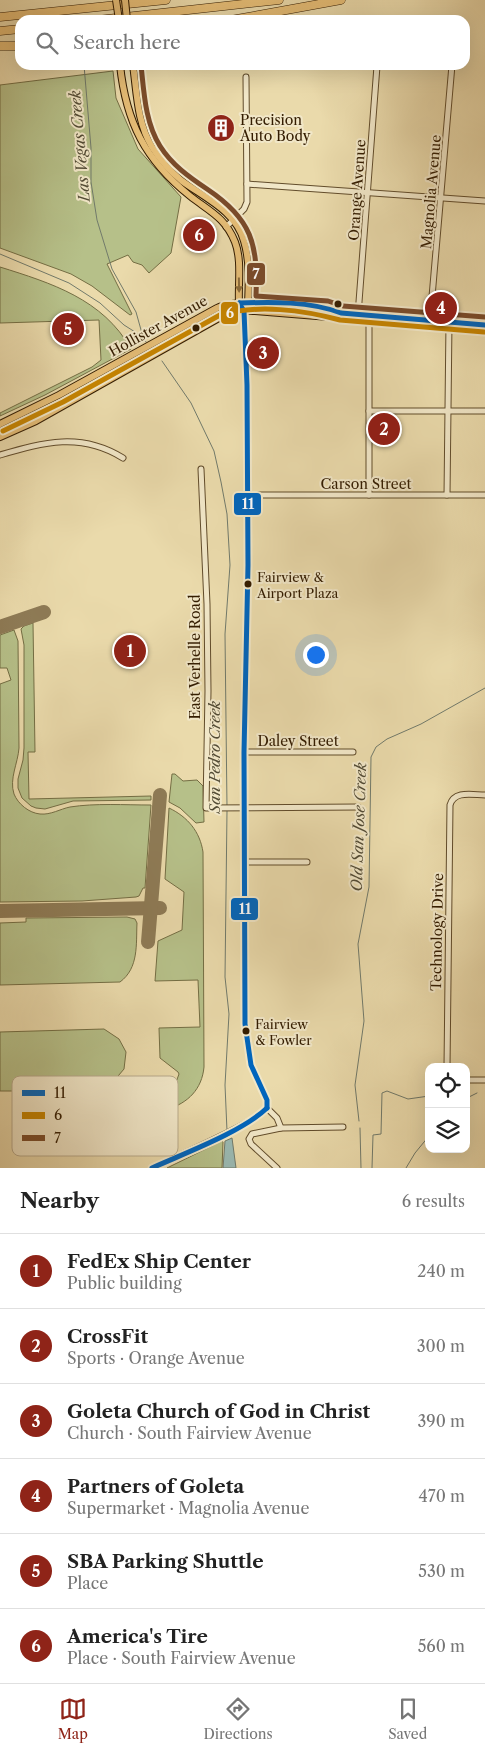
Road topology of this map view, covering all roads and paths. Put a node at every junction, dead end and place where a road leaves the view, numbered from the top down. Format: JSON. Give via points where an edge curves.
{"nodes":[{"id":1,"x":116,"y":0,"type":"edge"},
{"id":2,"x":124,"y":0,"type":"edge"},
{"id":3,"x":166,"y":0,"type":"edge"},
{"id":4,"x":279,"y":0,"type":"edge"},
{"id":5,"x":341,"y":0,"type":"edge"},
{"id":6,"x":85,"y":9,"type":"junction"},
{"id":7,"x":21,"y":15,"type":"edge"},
{"id":8,"x":118,"y":15,"type":"edge"},
{"id":9,"x":126,"y":15,"type":"edge"},
{"id":10,"x":143,"y":15,"type":"edge"},
{"id":11,"x":258,"y":15,"type":"edge"},
{"id":12,"x":15,"y":16,"type":"edge"},
{"id":13,"x":0,"y":17,"type":"edge"},
{"id":14,"x":15,"y":30,"type":"edge"},
{"id":15,"x":0,"y":31,"type":"edge"},
{"id":16,"x":0,"y":46,"type":"edge"},
{"id":17,"x":15,"y":46,"type":"edge"},
{"id":18,"x":121,"y":70,"type":"edge"},
{"id":19,"x":134,"y":70,"type":"edge"},
{"id":20,"x":377,"y":70,"type":"edge"},
{"id":21,"x":452,"y":70,"type":"edge"},
{"id":22,"x":246,"y":77,"type":"dead end"},
{"id":23,"x":247,"y":184,"type":"junction"},
{"id":24,"x":368,"y":193,"type":"junction"},
{"id":25,"x":441,"y":198,"type":"junction"},
{"id":26,"x":485,"y":201,"type":"edge"},
{"id":27,"x":233,"y":221,"type":"junction"},
{"id":28,"x":226,"y":227,"type":"junction"},
{"id":29,"x":239,"y":303,"type":"junction"},
{"id":30,"x":248,"y":303,"type":"junction"},
{"id":31,"x":244,"y":311,"type":"junction"},
{"id":32,"x":340,"y":313,"type":"junction"},
{"id":33,"x":358,"y":315,"type":"junction"},
{"id":34,"x":369,"y":316,"type":"junction"},
{"id":35,"x":430,"y":320,"type":"junction"},
{"id":36,"x":449,"y":322,"type":"junction"},
{"id":37,"x":485,"y":325,"type":"edge"},
{"id":38,"x":369,"y":411,"type":"junction"},
{"id":39,"x":448,"y":412,"type":"junction"},
{"id":40,"x":485,"y":412,"type":"edge"},
{"id":41,"x":0,"y":424,"type":"edge"},
{"id":42,"x":0,"y":436,"type":"edge"},
{"id":43,"x":0,"y":455,"type":"edge"},
{"id":44,"x":123,"y":458,"type":"dead end"},
{"id":45,"x":201,"y":469,"type":"dead end"},
{"id":46,"x":485,"y":494,"type":"edge"},
{"id":47,"x":247,"y":495,"type":"junction"},
{"id":48,"x":369,"y":495,"type":"junction"},
{"id":49,"x":448,"y":495,"type":"junction"},
{"id":50,"x":244,"y":752,"type":"junction"},
{"id":51,"x":352,"y":752,"type":"dead end"},
{"id":52,"x":485,"y":795,"type":"edge"},
{"id":53,"x":358,"y":807,"type":"dead end"},
{"id":54,"x":244,"y":808,"type":"junction"},
{"id":55,"x":244,"y":862,"type":"junction"},
{"id":56,"x":307,"y":862,"type":"dead end"},
{"id":57,"x":447,"y":1063,"type":"edge"},
{"id":58,"x":470,"y":1080,"type":"edge"},
{"id":59,"x":485,"y":1080,"type":"edge"},
{"id":60,"x":267,"y":1108,"type":"junction"},
{"id":61,"x":343,"y":1127,"type":"dead end"},
{"id":62,"x":281,"y":1128,"type":"junction"},
{"id":63,"x":177,"y":1156,"type":"edge"},
{"id":64,"x":178,"y":1156,"type":"edge"},
{"id":65,"x":152,"y":1168,"type":"edge"},
{"id":66,"x":276,"y":1168,"type":"edge"}],
"edges":[{"from":1,"to":8,"type":"main road","bridge":true},
{"from":2,"to":6,"type":"highway"},
{"from":2,"to":9,"type":"main road","bridge":true},
{"from":3,"to":6,"type":"highway"},
{"from":4,"to":10,"type":"highway"},
{"from":5,"to":11,"type":"highway"},
{"from":6,"to":7,"type":"highway"},
{"from":12,"to":13,"type":"highway"},
{"from":14,"to":15,"type":"highway"},
{"from":16,"to":17,"type":"highway"},
{"from":18,"to":28,"type":"main road","via":[[126,105],[153,159],[181,188],[214,212]]},
{"from":19,"to":27,"type":"main road","via":[[142,126],[158,156],[178,177],[216,204]]},
{"from":20,"to":24,"type":"street","name":"Orange Avenue"},
{"from":21,"to":25,"type":"street","name":"Magnolia Avenue"},
{"from":22,"to":23,"type":"street"},
{"from":23,"to":24,"type":"street"},
{"from":23,"to":27,"type":"street","via":[[247,202]]},
{"from":24,"to":25,"type":"street"},
{"from":24,"to":33,"type":"street","name":"Orange Avenue"},
{"from":25,"to":26,"type":"street"},
{"from":25,"to":35,"type":"street","name":"Magnolia Avenue"},
{"from":27,"to":28,"type":"street"},
{"from":27,"to":30,"type":"main road","via":[[244,241],[248,264]]},
{"from":28,"to":29,"type":"main road","one_way":true,"via":[[237,250]]},
{"from":29,"to":30,"type":"main road","name":"Hollister Avenue"},
{"from":29,"to":31,"type":"main road"},
{"from":29,"to":41,"type":"main road","name":"Hollister Avenue","via":[[222,305]]},
{"from":30,"to":31,"type":"main road"},
{"from":30,"to":32,"type":"main road","name":"Hollister Avenue","via":[[327,308]]},
{"from":31,"to":32,"type":"main road","name":"Hollister Avenue","via":[[328,317]]},
{"from":31,"to":42,"type":"main road","name":"Hollister Avenue","via":[[212,322],[36,422]]},
{"from":31,"to":47,"type":"street"},
{"from":32,"to":33,"type":"main road","name":"Hollister Avenue"},
{"from":33,"to":34,"type":"main road","name":"Hollister Avenue"},
{"from":34,"to":35,"type":"main road","name":"Hollister Avenue"},
{"from":34,"to":38,"type":"street"},
{"from":35,"to":36,"type":"main road","name":"Hollister Avenue"},
{"from":36,"to":37,"type":"main road","name":"Hollister Avenue"},
{"from":36,"to":39,"type":"street"},
{"from":38,"to":39,"type":"street"},
{"from":38,"to":48,"type":"street"},
{"from":39,"to":40,"type":"street"},
{"from":39,"to":49,"type":"street"},
{"from":43,"to":44,"type":"street","via":[[60,441],[99,447]]},
{"from":45,"to":54,"type":"street","name":"East Verhelle Road","via":[[207,644],[206,808]]},
{"from":46,"to":49,"type":"street","name":"Carson Street"},
{"from":47,"to":48,"type":"street","name":"Carson Street"},
{"from":47,"to":50,"type":"street","via":[[248,633]]},
{"from":48,"to":49,"type":"street","name":"Carson Street"},
{"from":50,"to":51,"type":"street","name":"Daley Street"},
{"from":50,"to":54,"type":"street"},
{"from":52,"to":57,"type":"street","name":"Technology Drive","via":[[458,795],[450,805]]},
{"from":53,"to":54,"type":"street","name":"East Verhelle Road"},
{"from":54,"to":55,"type":"street"},
{"from":55,"to":56,"type":"street"},
{"from":55,"to":60,"type":"street","via":[[245,1028],[251,1065],[267,1100]]},
{"from":58,"to":59,"type":"street"},
{"from":60,"to":62,"type":"street"},
{"from":60,"to":64,"type":"street","via":[[236,1128]]},
{"from":61,"to":62,"type":"street"},
{"from":62,"to":66,"type":"street","via":[[254,1133],[249,1139]]},
{"from":63,"to":65,"type":"street"}]}
